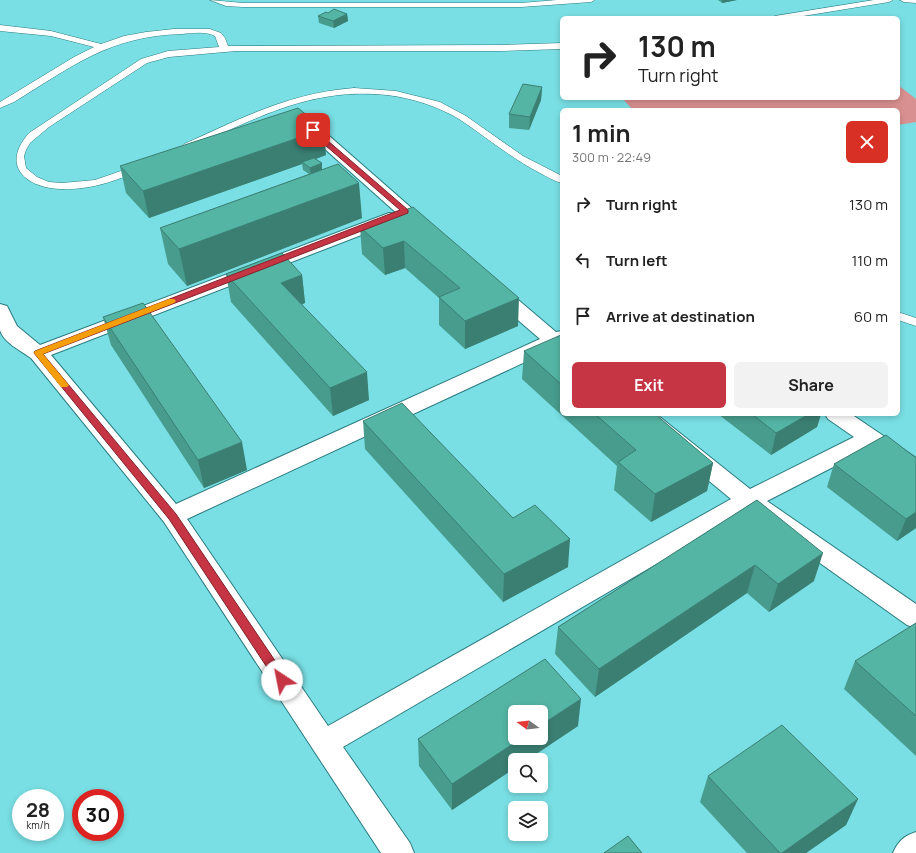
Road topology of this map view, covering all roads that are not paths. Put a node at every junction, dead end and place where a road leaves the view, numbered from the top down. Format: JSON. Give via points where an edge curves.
{"nodes":[{"id":1,"x":214,"y":0,"type":"edge"},
{"id":2,"x":591,"y":0,"type":"edge"},
{"id":3,"x":889,"y":0,"type":"edge"},
{"id":4,"x":904,"y":0,"type":"edge"},
{"id":5,"x":916,"y":1,"type":"edge"},
{"id":6,"x":314,"y":3,"type":"edge"},
{"id":7,"x":496,"y":3,"type":"edge"},
{"id":8,"x":788,"y":16,"type":"edge"},
{"id":9,"x":0,"y":28,"type":"edge"},
{"id":10,"x":560,"y":46,"type":"edge"},
{"id":11,"x":101,"y":47,"type":"junction"},
{"id":12,"x":224,"y":49,"type":"junction"},
{"id":13,"x":0,"y":105,"type":"edge"},
{"id":14,"x":313,"y":130,"type":"edge"},
{"id":15,"x":175,"y":151,"type":"edge"},
{"id":16,"x":146,"y":164,"type":"edge"},
{"id":17,"x":560,"y":179,"type":"edge"},
{"id":18,"x":405,"y":211,"type":"junction"},
{"id":19,"x":441,"y":242,"type":"edge"},
{"id":20,"x":482,"y":278,"type":"edge"},
{"id":21,"x":0,"y":310,"type":"edge"},
{"id":22,"x":900,"y":317,"type":"edge"},
{"id":23,"x":916,"y":322,"type":"edge"},
{"id":24,"x":559,"y":342,"type":"edge"},
{"id":25,"x":38,"y":353,"type":"junction"},
{"id":26,"x":644,"y":416,"type":"edge"},
{"id":27,"x":839,"y":416,"type":"edge"},
{"id":28,"x":872,"y":438,"type":"junction"},
{"id":29,"x":916,"y":469,"type":"edge"},
{"id":30,"x":748,"y":500,"type":"junction"},
{"id":31,"x":172,"y":516,"type":"junction"},
{"id":32,"x":916,"y":618,"type":"edge"},
{"id":33,"x":324,"y":743,"type":"junction"},
{"id":34,"x":916,"y":846,"type":"edge"},
{"id":35,"x":399,"y":853,"type":"edge"},
{"id":36,"x":908,"y":853,"type":"edge"}],
"edges":[{"from":1,"to":6,"type":"lane","via":[[234,5]]},
{"from":2,"to":7,"type":"lane","via":[[541,4]]},
{"from":3,"to":8,"type":"lane"},
{"from":4,"to":5,"type":"lane"},
{"from":6,"to":7,"type":"lane"},
{"from":9,"to":11,"type":"lane","via":[[54,34]]},
{"from":10,"to":12,"type":"lane"},
{"from":11,"to":12,"type":"lane","via":[[148,34],[209,31],[221,36]]},
{"from":11,"to":13,"type":"lane"},
{"from":12,"to":16,"type":"lane","via":[[168,54],[144,60],[37,132],[22,148],[19,162],[21,169],[34,179],[70,186],[112,179]]},
{"from":14,"to":18,"type":"street"},
{"from":15,"to":17,"type":"lane","via":[[293,100],[332,93],[376,92],[406,96],[444,108],[516,155]]},
{"from":18,"to":19,"type":"street"},
{"from":18,"to":25,"type":"street"},
{"from":20,"to":24,"type":"street"},
{"from":21,"to":25,"type":"street","via":[[13,336]]},
{"from":22,"to":23,"type":"lane"},
{"from":24,"to":31,"type":"street"},
{"from":25,"to":31,"type":"street"},
{"from":26,"to":30,"type":"street"},
{"from":27,"to":28,"type":"street"},
{"from":28,"to":29,"type":"street"},
{"from":28,"to":30,"type":"street"},
{"from":30,"to":32,"type":"street"},
{"from":30,"to":33,"type":"street"},
{"from":31,"to":33,"type":"street"},
{"from":33,"to":35,"type":"street"},
{"from":34,"to":36,"type":"street"}]}
